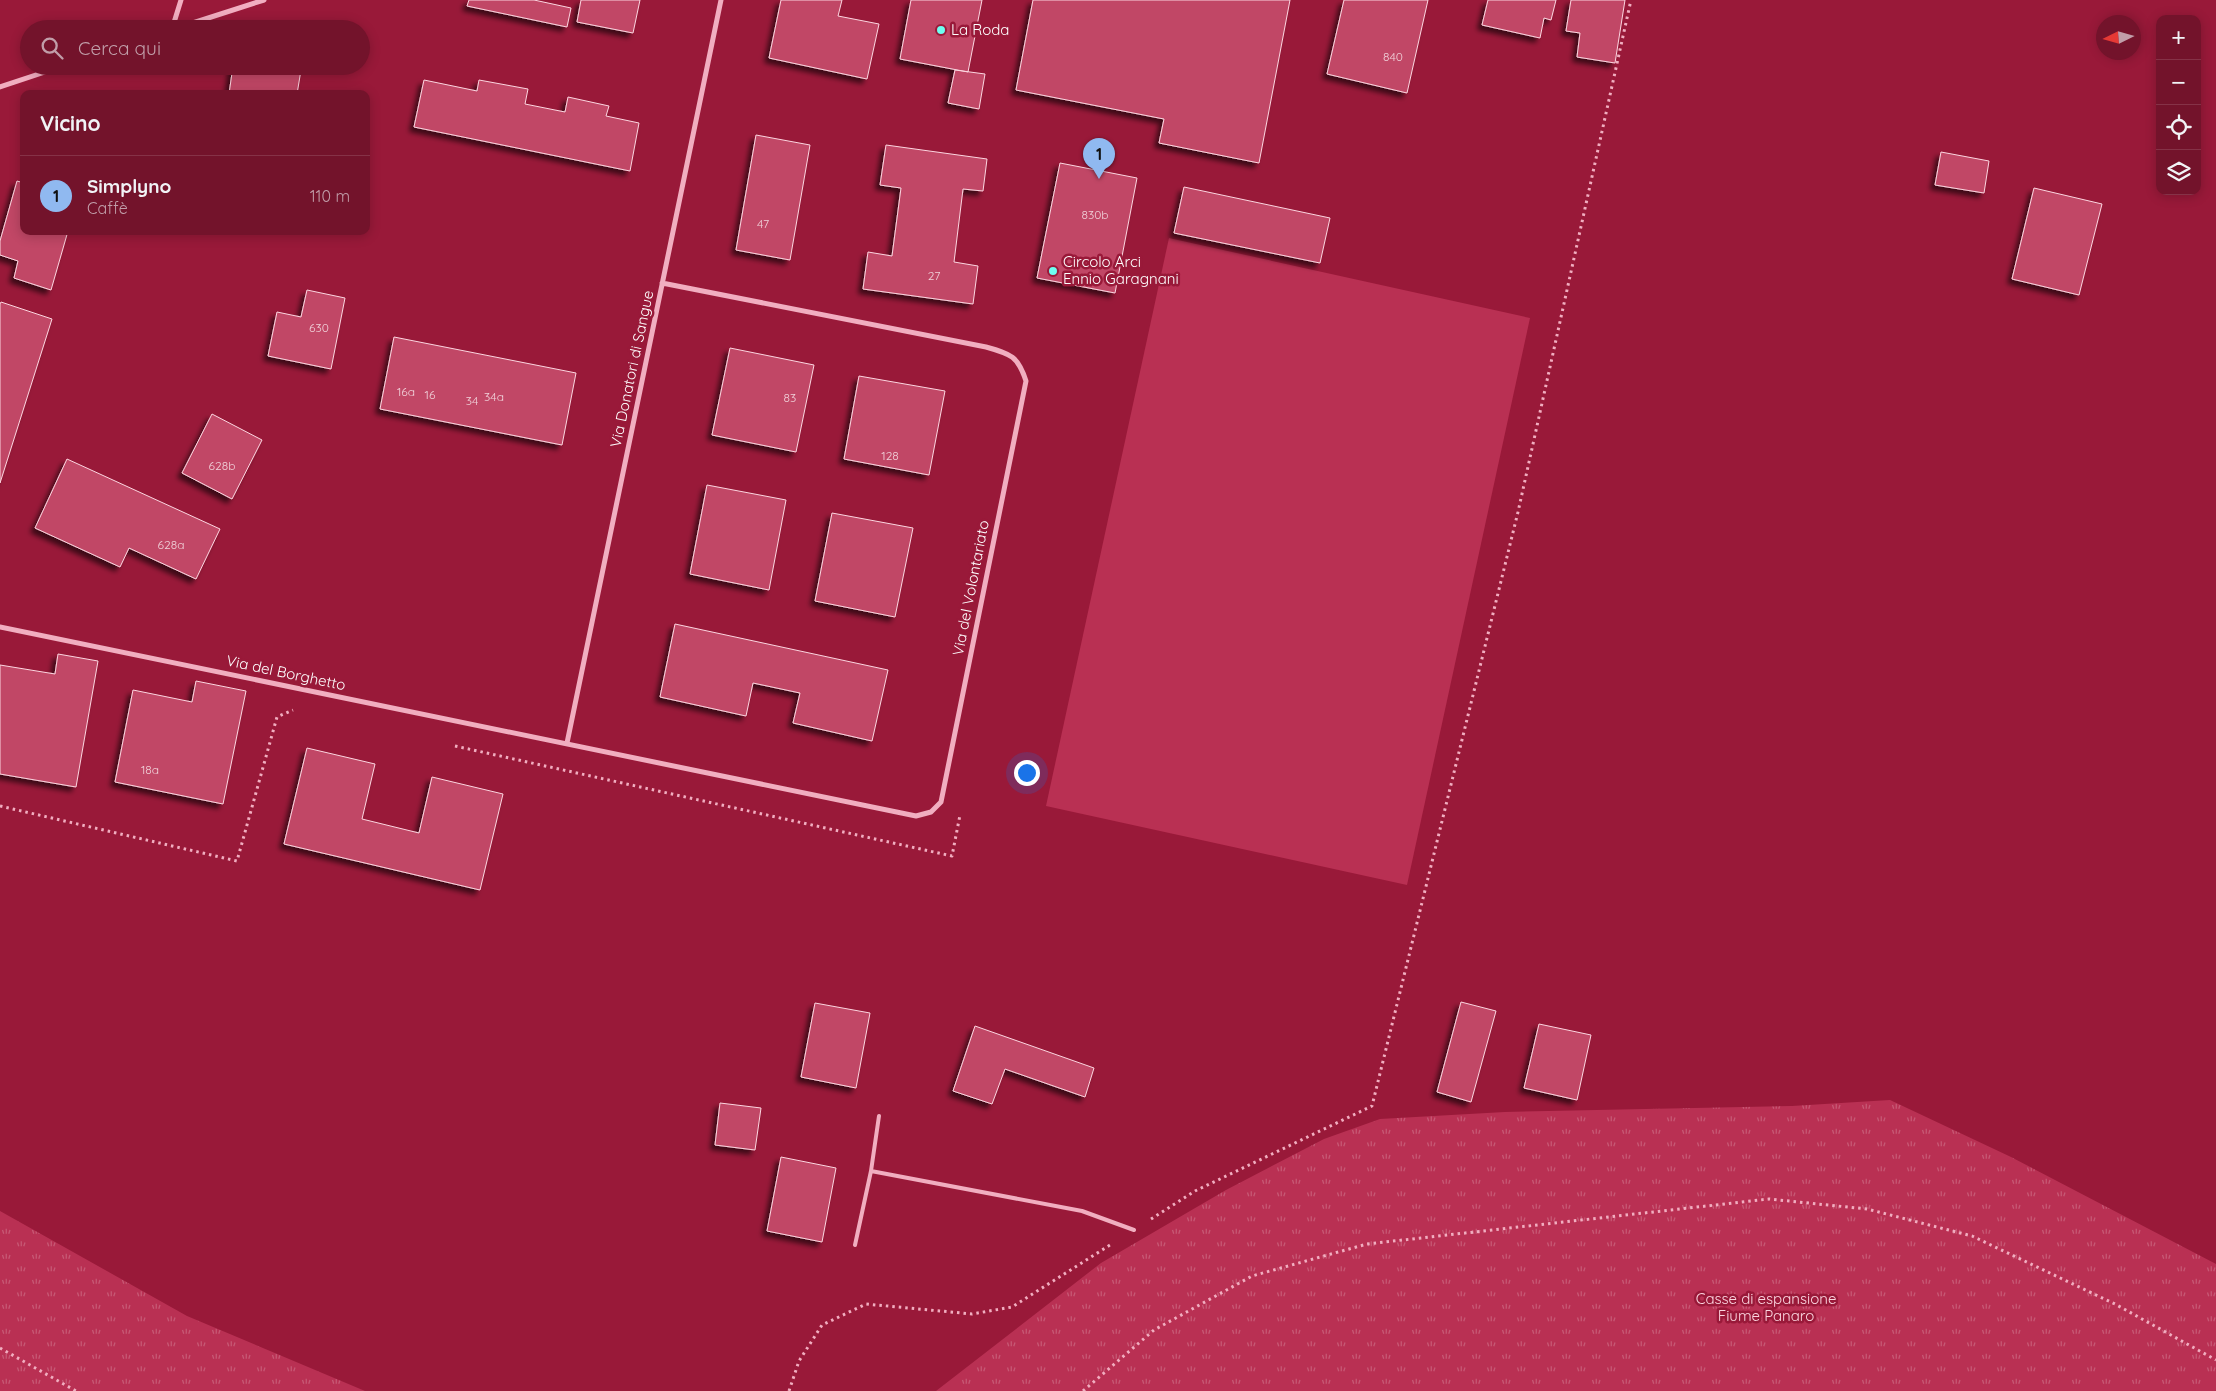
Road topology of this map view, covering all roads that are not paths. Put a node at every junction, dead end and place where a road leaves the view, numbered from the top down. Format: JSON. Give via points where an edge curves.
{"nodes":[{"id":1,"x":181,"y":0,"type":"edge"},
{"id":2,"x":264,"y":0,"type":"edge"},
{"id":3,"x":721,"y":0,"type":"edge"},
{"id":4,"x":175,"y":20,"type":"edge"},
{"id":5,"x":201,"y":20,"type":"edge"},
{"id":6,"x":37,"y":75,"type":"edge"},
{"id":7,"x":0,"y":88,"type":"edge"},
{"id":8,"x":662,"y":283,"type":"junction"},
{"id":9,"x":0,"y":627,"type":"edge"},
{"id":10,"x":567,"y":743,"type":"junction"},
{"id":11,"x":879,"y":1116,"type":"dead end"},
{"id":12,"x":870,"y":1171,"type":"junction"},
{"id":13,"x":1134,"y":1230,"type":"road end"},
{"id":14,"x":855,"y":1245,"type":"dead end"}],
"edges":[{"from":1,"to":4,"type":"street"},
{"from":2,"to":5,"type":"street"},
{"from":3,"to":8,"type":"street","name":"Via Donatori di Sangue"},
{"from":6,"to":7,"type":"street"},
{"from":8,"to":10,"type":"street","name":"Via Donatori di Sangue"},
{"from":8,"to":10,"type":"street","name":"Via del Volontariato","via":[[986,347],[1009,353],[1021,365],[1026,381],[946,775],[940,802],[931,812],[916,816]]},
{"from":9,"to":10,"type":"street","name":"Via del Borghetto"},
{"from":11,"to":12,"type":"lane"},
{"from":12,"to":13,"type":"lane","via":[[1082,1211]]},
{"from":12,"to":14,"type":"lane"}]}
